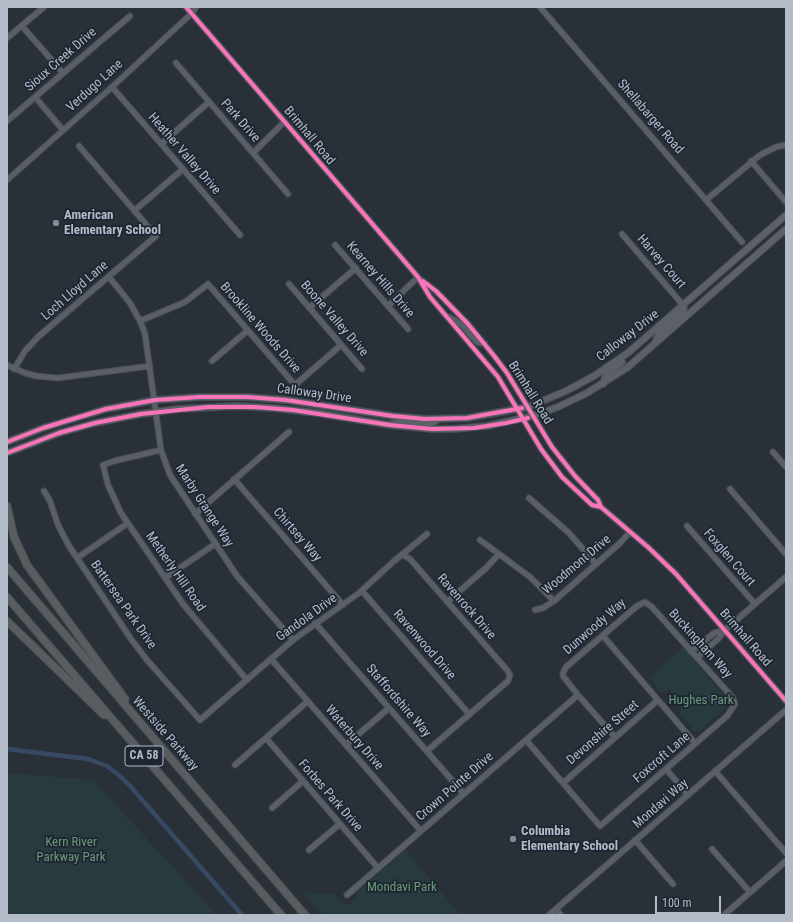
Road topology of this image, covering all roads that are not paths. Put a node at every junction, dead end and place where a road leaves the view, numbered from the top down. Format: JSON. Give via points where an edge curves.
{"nodes":[{"id":1,"x":44,"y":7,"type":"edge"},
{"id":2,"x":186,"y":7,"type":"edge"},
{"id":3,"x":196,"y":7,"type":"edge"},
{"id":4,"x":540,"y":7,"type":"edge"},
{"id":5,"x":192,"y":13,"type":"junction"},
{"id":6,"x":130,"y":16,"type":"dead end"},
{"id":7,"x":22,"y":26,"type":"junction"},
{"id":8,"x":7,"y":38,"type":"edge"},
{"id":9,"x":176,"y":63,"type":"dead end"},
{"id":10,"x":63,"y":73,"type":"junction"},
{"id":11,"x":112,"y":87,"type":"junction"},
{"id":12,"x":35,"y":97,"type":"junction"},
{"id":13,"x":209,"y":102,"type":"junction"},
{"id":14,"x":7,"y":121,"type":"edge"},
{"id":15,"x":284,"y":122,"type":"junction"},
{"id":16,"x":63,"y":130,"type":"junction"},
{"id":17,"x":161,"y":144,"type":"junction"},
{"id":18,"x":786,"y":145,"type":"edge"},
{"id":19,"x":79,"y":146,"type":"dead end"},
{"id":20,"x":253,"y":153,"type":"junction"},
{"id":21,"x":751,"y":161,"type":"junction"},
{"id":22,"x":183,"y":169,"type":"junction"},
{"id":23,"x":7,"y":180,"type":"edge"},
{"id":24,"x":288,"y":194,"type":"dead end"},
{"id":25,"x":706,"y":200,"type":"junction"},
{"id":26,"x":786,"y":202,"type":"edge"},
{"id":27,"x":134,"y":211,"type":"junction"},
{"id":28,"x":786,"y":215,"type":"edge"},
{"id":29,"x":786,"y":229,"type":"edge"},
{"id":30,"x":622,"y":234,"type":"dead end"},
{"id":31,"x":240,"y":235,"type":"dead end"},
{"id":32,"x":742,"y":242,"type":"dead end"},
{"id":33,"x":335,"y":245,"type":"dead end"},
{"id":34,"x":356,"y":268,"type":"junction"},
{"id":35,"x":108,"y":277,"type":"junction"},
{"id":36,"x":418,"y":277,"type":"junction"},
{"id":37,"x":289,"y":284,"type":"dead end"},
{"id":38,"x":683,"y":305,"type":"junction"},
{"id":39,"x":388,"y":306,"type":"junction"},
{"id":40,"x":309,"y":308,"type":"junction"},
{"id":41,"x":445,"y":315,"type":"junction"},
{"id":42,"x":140,"y":321,"type":"junction"},
{"id":43,"x":408,"y":329,"type":"dead end"},
{"id":44,"x":248,"y":330,"type":"junction"},
{"id":45,"x":485,"y":344,"type":"junction"},
{"id":46,"x":342,"y":345,"type":"junction"},
{"id":47,"x":654,"y":345,"type":"junction"},
{"id":48,"x":634,"y":348,"type":"junction"},
{"id":49,"x":212,"y":361,"type":"dead end"},
{"id":50,"x":7,"y":365,"type":"edge"},
{"id":51,"x":150,"y":366,"type":"junction"},
{"id":52,"x":14,"y":369,"type":"junction"},
{"id":53,"x":362,"y":369,"type":"dead end"},
{"id":54,"x":603,"y":384,"type":"junction"},
{"id":55,"x":155,"y":400,"type":"junction"},
{"id":56,"x":528,"y":406,"type":"junction"},
{"id":57,"x":517,"y":409,"type":"junction"},
{"id":58,"x":156,"y":412,"type":"junction"},
{"id":59,"x":393,"y":416,"type":"junction"},
{"id":60,"x":533,"y":416,"type":"junction"},
{"id":61,"x":438,"y":419,"type":"junction"},
{"id":62,"x":523,"y":419,"type":"junction"},
{"id":63,"x":357,"y":420,"type":"junction"},
{"id":64,"x":390,"y":425,"type":"junction"},
{"id":65,"x":289,"y":432,"type":"dead end"},
{"id":66,"x":7,"y":442,"type":"edge"},
{"id":67,"x":161,"y":450,"type":"junction"},
{"id":68,"x":773,"y":452,"type":"dead end"},
{"id":69,"x":7,"y":453,"type":"edge"},
{"id":70,"x":786,"y":468,"type":"edge"},
{"id":71,"x":234,"y":479,"type":"junction"},
{"id":72,"x":730,"y":489,"type":"dead end"},
{"id":73,"x":44,"y":491,"type":"dead end"},
{"id":74,"x":529,"y":498,"type":"dead end"},
{"id":75,"x":7,"y":506,"type":"edge"},
{"id":76,"x":601,"y":507,"type":"junction"},
{"id":77,"x":195,"y":514,"type":"junction"},
{"id":78,"x":128,"y":523,"type":"junction"},
{"id":79,"x":687,"y":526,"type":"dead end"},
{"id":80,"x":630,"y":532,"type":"junction"},
{"id":81,"x":427,"y":534,"type":"dead end"},
{"id":82,"x":480,"y":540,"type":"dead end"},
{"id":83,"x":215,"y":544,"type":"junction"},
{"id":84,"x":499,"y":554,"type":"junction"},
{"id":85,"x":786,"y":554,"type":"edge"},
{"id":86,"x":403,"y":555,"type":"junction"},
{"id":87,"x":77,"y":558,"type":"junction"},
{"id":88,"x":7,"y":560,"type":"edge"},
{"id":89,"x":596,"y":564,"type":"junction"},
{"id":90,"x":7,"y":567,"type":"edge"},
{"id":91,"x":786,"y":577,"type":"edge"},
{"id":92,"x":165,"y":578,"type":"junction"},
{"id":93,"x":362,"y":591,"type":"junction"},
{"id":94,"x":7,"y":597,"type":"edge"},
{"id":95,"x":7,"y":600,"type":"edge"},
{"id":96,"x":554,"y":601,"type":"junction"},
{"id":97,"x":447,"y":602,"type":"junction"},
{"id":98,"x":645,"y":602,"type":"joint"},
{"id":99,"x":755,"y":604,"type":"junction"},
{"id":100,"x":343,"y":605,"type":"junction"},
{"id":101,"x":535,"y":610,"type":"dead end"},
{"id":102,"x":45,"y":611,"type":"junction"},
{"id":103,"x":7,"y":621,"type":"edge"},
{"id":104,"x":315,"y":623,"type":"junction"},
{"id":105,"x":37,"y":630,"type":"junction"},
{"id":106,"x":725,"y":630,"type":"junction"},
{"id":107,"x":602,"y":636,"type":"junction"},
{"id":108,"x":293,"y":640,"type":"junction"},
{"id":109,"x":691,"y":652,"type":"junction"},
{"id":110,"x":697,"y":658,"type":"junction"},
{"id":111,"x":271,"y":659,"type":"junction"},
{"id":112,"x":247,"y":680,"type":"junction"},
{"id":113,"x":578,"y":695,"type":"junction"},
{"id":114,"x":658,"y":700,"type":"junction"},
{"id":115,"x":308,"y":701,"type":"junction"},
{"id":116,"x":786,"y":701,"type":"edge"},
{"id":117,"x":735,"y":704,"type":"joint"},
{"id":118,"x":389,"y":708,"type":"junction"},
{"id":119,"x":786,"y":710,"type":"edge"},
{"id":120,"x":469,"y":714,"type":"junction"},
{"id":121,"x":200,"y":720,"type":"joint"},
{"id":122,"x":140,"y":723,"type":"junction"},
{"id":123,"x":615,"y":737,"type":"junction"},
{"id":124,"x":266,"y":738,"type":"junction"},
{"id":125,"x":130,"y":739,"type":"junction"},
{"id":126,"x":526,"y":740,"type":"junction"},
{"id":127,"x":695,"y":743,"type":"junction"},
{"id":128,"x":346,"y":745,"type":"junction"},
{"id":129,"x":427,"y":751,"type":"junction"},
{"id":130,"x":235,"y":765,"type":"dead end"},
{"id":131,"x":666,"y":769,"type":"junction"},
{"id":132,"x":715,"y":772,"type":"junction"},
{"id":133,"x":303,"y":781,"type":"junction"},
{"id":134,"x":563,"y":783,"type":"junction"},
{"id":135,"x":464,"y":794,"type":"junction"},
{"id":136,"x":688,"y":795,"type":"junction"},
{"id":137,"x":272,"y":808,"type":"dead end"},
{"id":138,"x":340,"y":824,"type":"junction"},
{"id":139,"x":421,"y":831,"type":"junction"},
{"id":140,"x":635,"y":840,"type":"junction"},
{"id":141,"x":712,"y":849,"type":"dead end"},
{"id":142,"x":309,"y":850,"type":"dead end"},
{"id":143,"x":786,"y":854,"type":"edge"},
{"id":144,"x":786,"y":861,"type":"edge"},
{"id":145,"x":378,"y":868,"type":"junction"},
{"id":146,"x":673,"y":884,"type":"dead end"},
{"id":147,"x":750,"y":892,"type":"junction"},
{"id":148,"x":347,"y":895,"type":"dead end"},
{"id":149,"x":556,"y":909,"type":"junction"},
{"id":150,"x":281,"y":915,"type":"edge"},
{"id":151,"x":305,"y":915,"type":"edge"},
{"id":152,"x":550,"y":915,"type":"edge"},
{"id":153,"x":561,"y":915,"type":"edge"},
{"id":154,"x":724,"y":915,"type":"edge"}],
"edges":[{"from":1,"to":7,"type":"street"},
{"from":2,"to":5,"type":"street","name":"Brimhall Road"},
{"from":3,"to":5,"type":"street","name":"Verdugo Lane"},
{"from":4,"to":25,"type":"street","name":"Shellabarger Road"},
{"from":5,"to":11,"type":"street","name":"Verdugo Lane"},
{"from":5,"to":15,"type":"street","name":"Brimhall Road"},
{"from":6,"to":10,"type":"street","name":"Sioux Creek Drive"},
{"from":7,"to":8,"type":"street"},
{"from":7,"to":10,"type":"street"},
{"from":9,"to":13,"type":"street","name":"Park Drive"},
{"from":10,"to":12,"type":"street","name":"Sioux Creek Drive"},
{"from":11,"to":16,"type":"street","name":"Verdugo Lane"},
{"from":11,"to":17,"type":"street","name":"Heather Valley Drive"},
{"from":12,"to":14,"type":"street","name":"Sioux Creek Drive"},
{"from":12,"to":16,"type":"street"},
{"from":13,"to":17,"type":"street"},
{"from":13,"to":20,"type":"street","name":"Park Drive"},
{"from":15,"to":20,"type":"street"},
{"from":15,"to":36,"type":"street","name":"Brimhall Road"},
{"from":16,"to":23,"type":"street","name":"Verdugo Lane"},
{"from":17,"to":22,"type":"street","name":"Heather Valley Drive"},
{"from":18,"to":21,"type":"street","via":[[768,150]]},
{"from":19,"to":27,"type":"street"},
{"from":20,"to":24,"type":"street","name":"Park Drive"},
{"from":21,"to":25,"type":"street"},
{"from":21,"to":26,"type":"street"},
{"from":22,"to":27,"type":"street"},
{"from":22,"to":31,"type":"street","name":"Heather Valley Drive"},
{"from":25,"to":32,"type":"street","name":"Shellabarger Road"},
{"from":27,"to":35,"type":"street","name":"Loch Lloyd Lane","via":[[156,236]]},
{"from":28,"to":38,"type":"main road","name":"Calloway Drive"},
{"from":29,"to":47,"type":"main road","name":"Calloway Drive"},
{"from":30,"to":38,"type":"street","name":"Harvey Court"},
{"from":33,"to":34,"type":"street","name":"Kearney Hills Drive"},
{"from":34,"to":39,"type":"street","name":"Kearney Hills Drive"},
{"from":34,"to":40,"type":"street"},
{"from":35,"to":42,"type":"street","name":"Marby Grange Way","via":[[130,303]]},
{"from":35,"to":52,"type":"street","name":"Loch Lloyd Lane","via":[[32,344]]},
{"from":36,"to":39,"type":"street"},
{"from":36,"to":41,"type":"street","name":"Brimhall Road","via":[[430,298]]},
{"from":36,"to":45,"type":"street","name":"Brimhall Road","via":[[436,291]]},
{"from":37,"to":40,"type":"street","name":"Boone Valley Drive"},
{"from":38,"to":47,"type":"main road","via":[[682,312],[659,332]]},
{"from":38,"to":48,"type":"main road","name":"Calloway Drive"},
{"from":39,"to":43,"type":"street","name":"Kearney Hills Drive"},
{"from":40,"to":46,"type":"street","name":"Boone Valley Drive"},
{"from":41,"to":45,"type":"street","via":[[462,325],[477,342]]},
{"from":41,"to":57,"type":"street","name":"Brimhall Road","via":[[498,377]]},
{"from":42,"to":44,"type":"street","name":"Brookline Woods Drive","via":[[185,302],[208,284]]},
{"from":42,"to":51,"type":"street","name":"Marby Grange Way"},
{"from":44,"to":46,"type":"street","name":"Brookline Woods Drive","via":[[295,385]]},
{"from":44,"to":49,"type":"street"},
{"from":45,"to":56,"type":"street","name":"Brimhall Road"},
{"from":46,"to":53,"type":"street","name":"Boone Valley Drive"},
{"from":47,"to":54,"type":"main road","name":"Calloway Drive"},
{"from":48,"to":54,"type":"main road","via":[[632,354],[606,374]]},
{"from":48,"to":56,"type":"main road","name":"Calloway Drive","via":[[594,376],[566,391]]},
{"from":50,"to":52,"type":"street"},
{"from":51,"to":52,"type":"street","via":[[58,378],[36,376]]},
{"from":51,"to":55,"type":"street","name":"Marby Grange Way"},
{"from":54,"to":60,"type":"main road","name":"Calloway Drive","via":[[576,399]]},
{"from":55,"to":58,"type":"street","name":"Marby Grange Way"},
{"from":55,"to":59,"type":"main road","name":"Calloway Drive","via":[[200,397],[267,398]]},
{"from":55,"to":66,"type":"main road","name":"Calloway Drive","via":[[106,409]]},
{"from":56,"to":57,"type":"main road","name":"Calloway Drive"},
{"from":56,"to":60,"type":"street","name":"Brimhall Road"},
{"from":57,"to":61,"type":"main road","name":"Calloway Drive","via":[[479,416]]},
{"from":57,"to":62,"type":"street","name":"Brimhall Road"},
{"from":58,"to":63,"type":"main road","name":"Calloway Drive","via":[[208,407],[255,407]]},
{"from":58,"to":67,"type":"street","name":"Marby Grange Way"},
{"from":58,"to":69,"type":"main road","name":"Calloway Drive","via":[[77,428]]},
{"from":59,"to":61,"type":"main road","name":"Calloway Drive"},
{"from":59,"to":63,"type":"main road","via":[[385,419],[363,416]]},
{"from":60,"to":62,"type":"main road","name":"Calloway Drive"},
{"from":60,"to":76,"type":"street","name":"Brimhall Road","via":[[552,447],[598,500]]},
{"from":61,"to":64,"type":"main road","via":[[431,424],[398,422]]},
{"from":62,"to":64,"type":"main road","name":"Calloway Drive","via":[[490,426],[453,429]]},
{"from":62,"to":76,"type":"street","name":"Brimhall Road","via":[[562,477],[592,505]]},
{"from":63,"to":64,"type":"main road","name":"Calloway Drive"},
{"from":65,"to":71,"type":"street"},
{"from":67,"to":77,"type":"street","name":"Marby Grange Way","via":[[170,475]]},
{"from":67,"to":78,"type":"street","name":"Metherly Hill Road","via":[[103,465],[112,494]]},
{"from":68,"to":70,"type":"street"},
{"from":71,"to":77,"type":"street"},
{"from":71,"to":100,"type":"street","name":"Chirtsey Way"},
{"from":72,"to":85,"type":"street"},
{"from":73,"to":87,"type":"street","name":"Battersea Park Drive","via":[[58,525]]},
{"from":74,"to":89,"type":"street","via":[[569,533]]},
{"from":75,"to":122,"type":"highway","via":[[14,537],[27,565]]},
{"from":76,"to":80,"type":"street","name":"Brimhall Road"},
{"from":77,"to":83,"type":"street","name":"Marby Grange Way"},
{"from":78,"to":87,"type":"street"},
{"from":78,"to":92,"type":"street","name":"Metherly Hill Road"},
{"from":79,"to":99,"type":"street","name":"Foxglen Court"},
{"from":80,"to":89,"type":"street","name":"Woodmont Drive"},
{"from":80,"to":106,"type":"street","name":"Brimhall Road","via":[[676,574]]},
{"from":81,"to":86,"type":"street","name":"Gandola Drive"},
{"from":82,"to":84,"type":"street"},
{"from":83,"to":92,"type":"street"},
{"from":83,"to":108,"type":"street","name":"Marby Grange Way","via":[[237,576]]},
{"from":84,"to":96,"type":"street","via":[[530,577]]},
{"from":84,"to":97,"type":"street"},
{"from":86,"to":93,"type":"street","name":"Gandola Drive"},
{"from":86,"to":97,"type":"street","name":"Ravenrock Drive","via":[[410,559]]},
{"from":87,"to":121,"type":"street","name":"Battersea Park Drive","via":[[139,649]]},
{"from":88,"to":102,"type":"highway"},
{"from":89,"to":96,"type":"street","name":"Woodmont Drive"},
{"from":90,"to":102,"type":"highway","name":"Westside Parkway","number":"CA 58"},
{"from":91,"to":99,"type":"street"},
{"from":92,"to":112,"type":"street","name":"Metherly Hill Road","via":[[194,619]]},
{"from":93,"to":100,"type":"street","name":"Gandola Drive"},
{"from":93,"to":120,"type":"street","name":"Ravenwood Drive"},
{"from":94,"to":105,"type":"highway","number":"CA 58"},
{"from":95,"to":105,"type":"highway"},
{"from":96,"to":101,"type":"street","name":"Woodmont Drive"},
{"from":97,"to":120,"type":"street","name":"Ravenrock Drive","via":[[510,676],[508,681]]},
{"from":98,"to":107,"type":"street","name":"Dunwoody Way"},
{"from":98,"to":109,"type":"street","name":"Buckingham Way"},
{"from":99,"to":106,"type":"street"},
{"from":100,"to":104,"type":"street","name":"Gandola Drive"},
{"from":102,"to":122,"type":"highway","name":"Westside Parkway","number":"CA 58"},
{"from":103,"to":125,"type":"highway"},
{"from":104,"to":108,"type":"street","name":"Gandola Drive"},
{"from":104,"to":118,"type":"street","name":"Staffordshire Way"},
{"from":105,"to":125,"type":"highway","number":"CA 58"},
{"from":106,"to":109,"type":"street","via":[[714,634]]},
{"from":106,"to":110,"type":"street"},
{"from":106,"to":116,"type":"street","name":"Brimhall Road"},
{"from":107,"to":113,"type":"street","name":"Dunwoody Way","via":[[562,672]]},
{"from":107,"to":114,"type":"street"},
{"from":108,"to":111,"type":"street","name":"Gandola Drive"},
{"from":109,"to":110,"type":"street","name":"Buckingham Way"},
{"from":110,"to":117,"type":"street","name":"Buckingham Way","via":[[733,698]]},
{"from":111,"to":112,"type":"street","name":"Gandola Drive"},
{"from":111,"to":115,"type":"street","name":"Waterbury Drive"},
{"from":112,"to":121,"type":"street","name":"Gandola Drive"},
{"from":113,"to":123,"type":"street"},
{"from":113,"to":126,"type":"street","name":"Crown Pointe Drive"},
{"from":114,"to":123,"type":"street","name":"Devonshire Street"},
{"from":114,"to":127,"type":"street"},
{"from":115,"to":124,"type":"street"},
{"from":115,"to":128,"type":"street","name":"Waterbury Drive"},
{"from":117,"to":127,"type":"street","name":"Foxcroft Lane","via":[[727,716]]},
{"from":118,"to":128,"type":"street"},
{"from":118,"to":129,"type":"street","name":"Staffordshire Way"},
{"from":119,"to":132,"type":"street","name":"Mondavi Way"},
{"from":120,"to":129,"type":"street"},
{"from":122,"to":151,"type":"highway","name":"Westside Parkway","number":"CA 58"},
{"from":123,"to":134,"type":"street","name":"Devonshire Street"},
{"from":124,"to":130,"type":"street"},
{"from":124,"to":133,"type":"street","name":"Forbes Park Drive"},
{"from":125,"to":150,"type":"highway","number":"CA 58"},
{"from":126,"to":134,"type":"street"},
{"from":126,"to":135,"type":"street","name":"Crown Pointe Drive"},
{"from":127,"to":131,"type":"street","name":"Foxcroft Lane"},
{"from":128,"to":139,"type":"street","name":"Waterbury Drive"},
{"from":129,"to":135,"type":"street","name":"Staffordshire Way"},
{"from":131,"to":134,"type":"street","name":"Foxcroft Lane","via":[[600,826]]},
{"from":131,"to":136,"type":"street"},
{"from":132,"to":136,"type":"street","name":"Mondavi Way"},
{"from":132,"to":143,"type":"street"},
{"from":133,"to":137,"type":"street"},
{"from":133,"to":138,"type":"street","name":"Forbes Park Drive"},
{"from":135,"to":139,"type":"street","name":"Crown Pointe Drive"},
{"from":136,"to":140,"type":"street","name":"Mondavi Way"},
{"from":138,"to":142,"type":"street"},
{"from":138,"to":145,"type":"street","name":"Forbes Park Drive"},
{"from":139,"to":145,"type":"street","name":"Crown Pointe Drive"},
{"from":140,"to":146,"type":"street"},
{"from":140,"to":149,"type":"street","name":"Mondavi Way"},
{"from":141,"to":147,"type":"street"},
{"from":144,"to":147,"type":"street"},
{"from":145,"to":148,"type":"street","name":"Crown Pointe Drive"},
{"from":147,"to":154,"type":"street"},
{"from":149,"to":152,"type":"street","name":"Mondavi Way"},
{"from":149,"to":153,"type":"street"}]}
